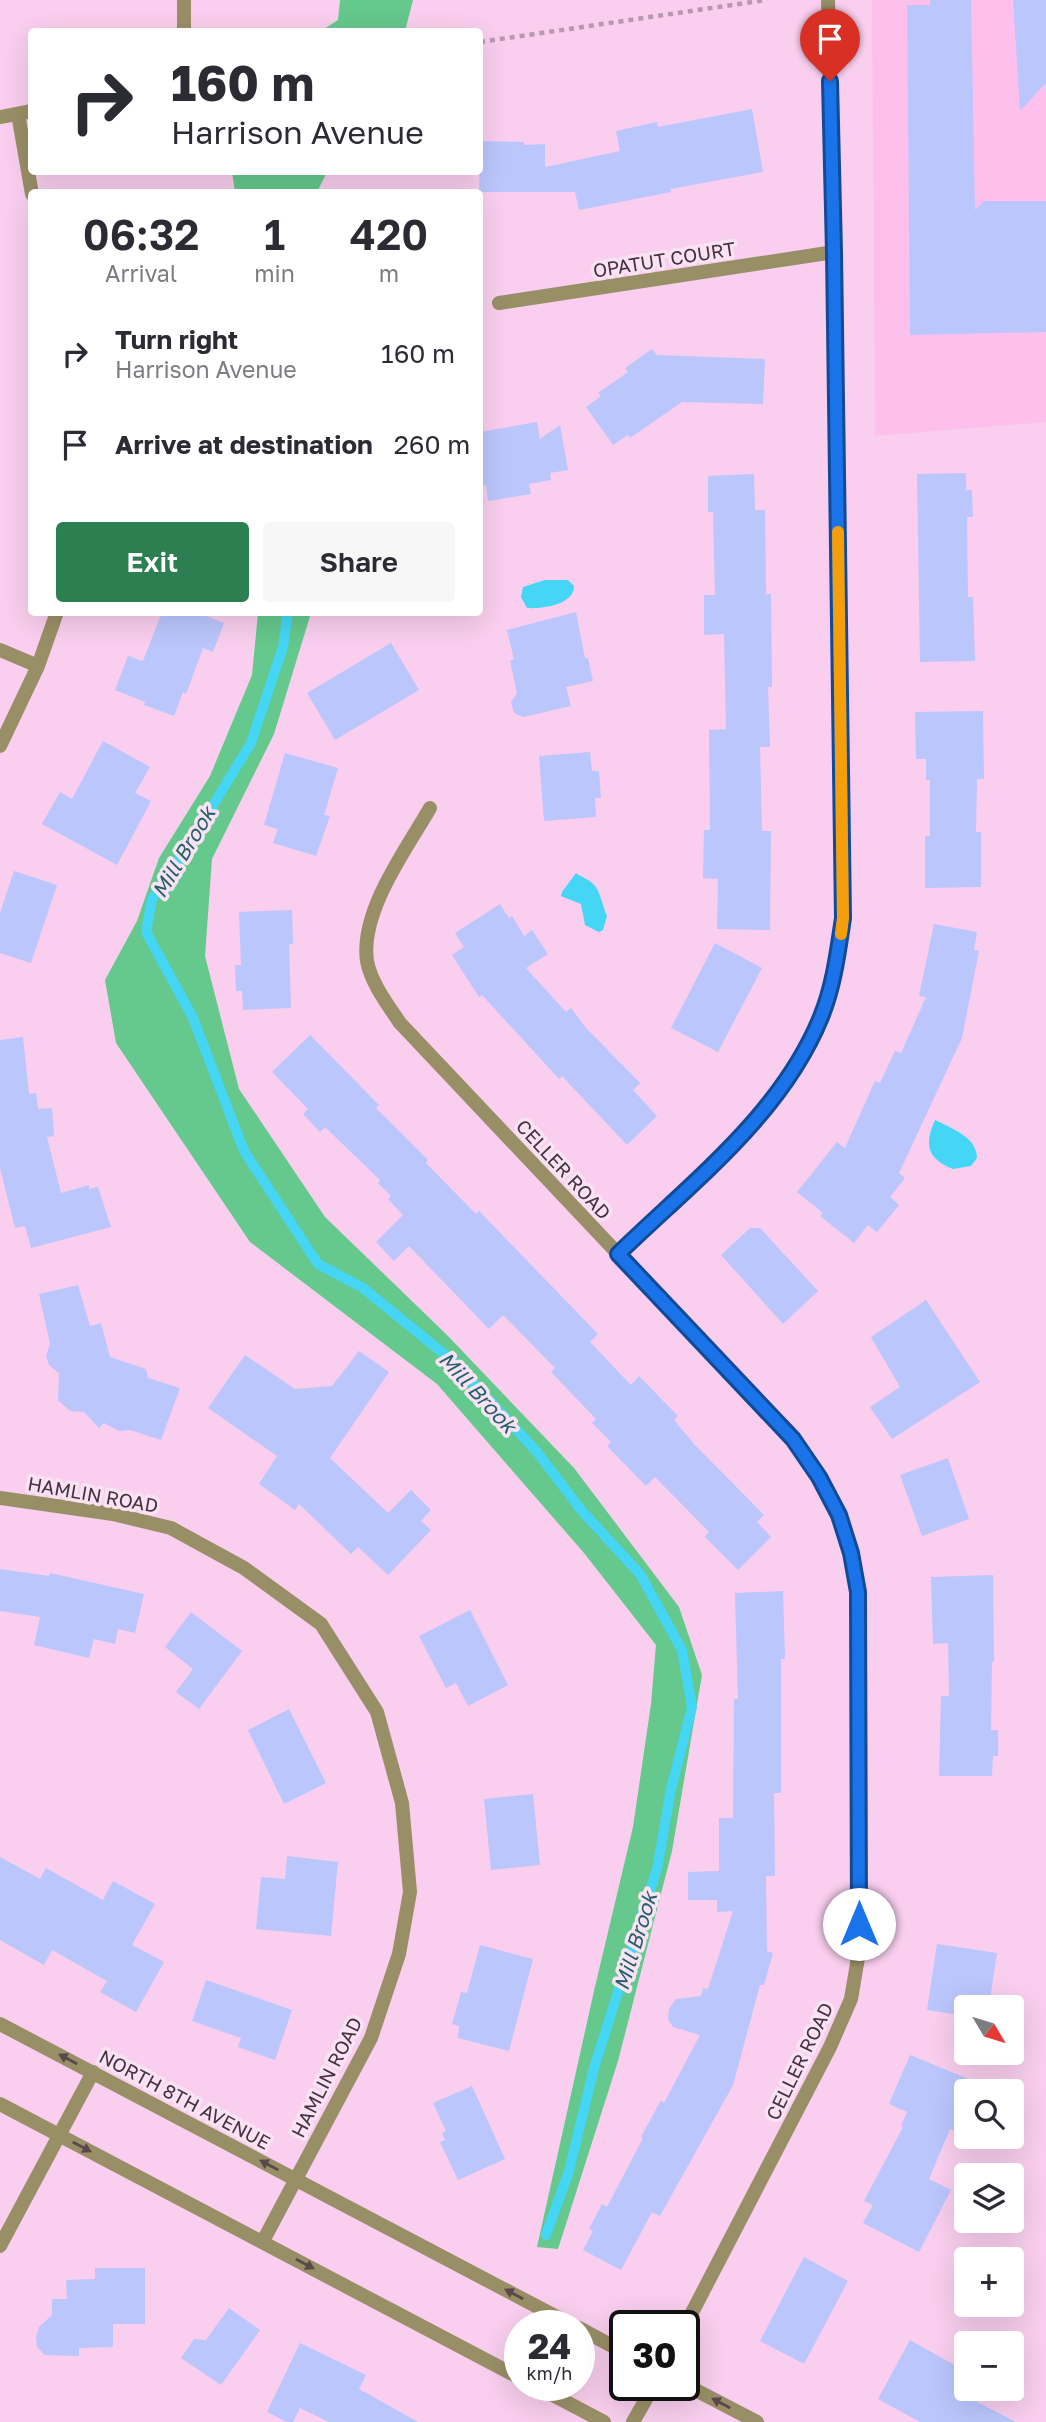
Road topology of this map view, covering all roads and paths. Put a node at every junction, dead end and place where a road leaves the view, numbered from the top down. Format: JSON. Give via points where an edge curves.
{"nodes":[{"id":1,"x":184,"y":0,"type":"edge"},
{"id":2,"x":766,"y":0,"type":"edge"},
{"id":3,"x":828,"y":0,"type":"edge"},
{"id":4,"x":184,"y":28,"type":"edge"},
{"id":5,"x":483,"y":42,"type":"edge"},
{"id":6,"x":25,"y":113,"type":"edge"},
{"id":7,"x":0,"y":117,"type":"edge"},
{"id":8,"x":28,"y":148,"type":"edge"},
{"id":9,"x":834,"y":252,"type":"junction"},
{"id":10,"x":499,"y":303,"type":"dead end"},
{"id":11,"x":56,"y":616,"type":"edge"},
{"id":12,"x":0,"y":650,"type":"edge"},
{"id":13,"x":38,"y":666,"type":"junction"},
{"id":14,"x":0,"y":746,"type":"edge"},
{"id":15,"x":430,"y":808,"type":"dead end"},
{"id":16,"x":618,"y":1254,"type":"junction"},
{"id":17,"x":0,"y":1497,"type":"edge"},
{"id":18,"x":0,"y":2024,"type":"edge"},
{"id":19,"x":93,"y":2072,"type":"junction"},
{"id":20,"x":0,"y":2104,"type":"edge"},
{"id":21,"x":59,"y":2135,"type":"junction"},
{"id":22,"x":296,"y":2179,"type":"junction"},
{"id":23,"x":263,"y":2242,"type":"junction"},
{"id":24,"x":0,"y":2246,"type":"edge"},
{"id":25,"x":544,"y":2310,"type":"edge"},
{"id":26,"x":693,"y":2310,"type":"edge"},
{"id":27,"x":504,"y":2370,"type":"edge"},
{"id":28,"x":700,"y":2392,"type":"edge"},
{"id":29,"x":564,"y":2401,"type":"edge"},
{"id":30,"x":645,"y":2401,"type":"edge"},
{"id":31,"x":604,"y":2422,"type":"edge"},
{"id":32,"x":633,"y":2422,"type":"edge"},
{"id":33,"x":757,"y":2422,"type":"edge"}],
"edges":[{"from":1,"to":4,"type":"street"},
{"from":2,"to":5,"type":"path"},
{"from":3,"to":9,"type":"street"},
{"from":6,"to":7,"type":"street"},
{"from":6,"to":8,"type":"street"},
{"from":9,"to":10,"type":"street","name":"OPATUT COURT"},
{"from":9,"to":16,"type":"street","via":[[843,918],[836,968],[822,1016],[772,1100],[745,1132]]},
{"from":11,"to":13,"type":"street"},
{"from":12,"to":13,"type":"street"},
{"from":13,"to":14,"type":"street"},
{"from":15,"to":16,"type":"street","name":"CELLER ROAD","via":[[381,894],[369,930],[368,962],[381,994],[400,1023]]},
{"from":16,"to":26,"type":"street","name":"CELLER ROAD","via":[[793,1439],[839,1515],[858,1592],[859,1952],[850,1999],[830,2047]]},
{"from":17,"to":22,"type":"street","name":"HAMLIN ROAD","via":[[171,1528],[244,1568],[321,1624],[377,1712],[402,1803],[410,1892],[399,1954],[371,2038]]},
{"from":19,"to":18,"type":"street","name":"NORTH 8TH AVENUE","one_way":true},
{"from":19,"to":21,"type":"street"},
{"from":22,"to":19,"type":"street","name":"NORTH 8TH AVENUE","one_way":true},
{"from":20,"to":21,"type":"street"},
{"from":21,"to":23,"type":"street","one_way":true},
{"from":21,"to":24,"type":"street"},
{"from":22,"to":23,"type":"street","name":"HAMLIN ROAD"},
{"from":25,"to":22,"type":"street","name":"NORTH 8TH AVENUE","one_way":true},
{"from":23,"to":27,"type":"street","one_way":true},
{"from":33,"to":28,"type":"street","one_way":true},
{"from":29,"to":31,"type":"street"},
{"from":30,"to":32,"type":"street"}]}
